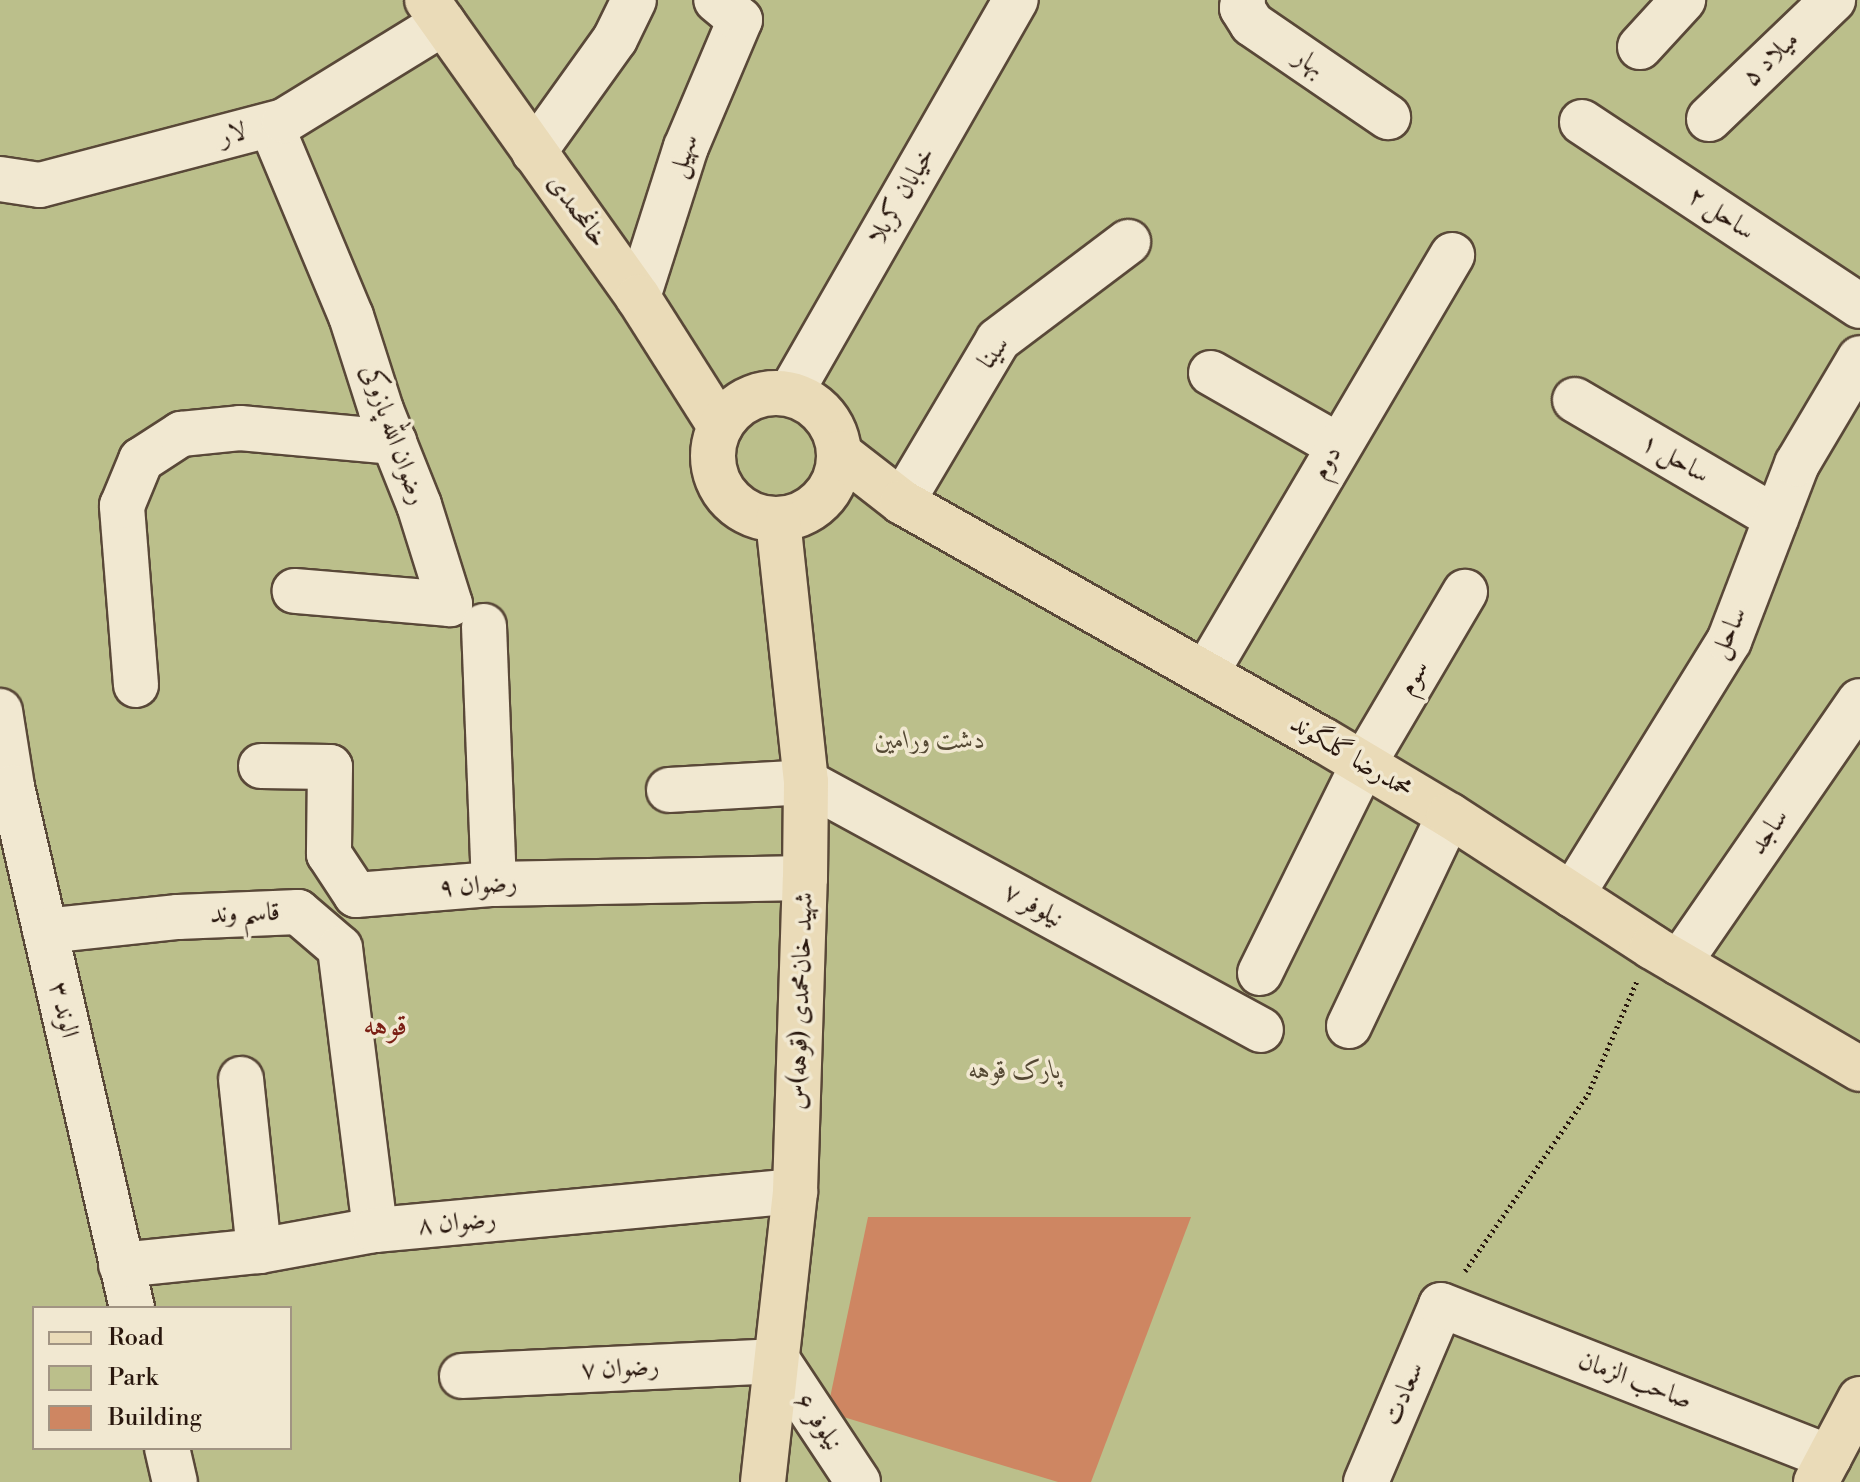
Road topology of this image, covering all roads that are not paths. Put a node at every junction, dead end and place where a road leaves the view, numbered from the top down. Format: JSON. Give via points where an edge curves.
{"nodes":[{"id":1,"x":634,"y":0,"type":"edge"},
{"id":2,"x":1016,"y":0,"type":"edge"},
{"id":3,"x":1243,"y":0,"type":"edge"},
{"id":4,"x":1683,"y":0,"type":"edge"},
{"id":5,"x":1833,"y":0,"type":"edge"},
{"id":6,"x":728,"y":10,"type":"edge"},
{"id":7,"x":435,"y":12,"type":"edge"},
{"id":8,"x":1640,"y":47,"type":"dead end"},
{"id":9,"x":1388,"y":117,"type":"dead end"},
{"id":10,"x":1709,"y":119,"type":"dead end"},
{"id":11,"x":1582,"y":122,"type":"dead end"},
{"id":12,"x":271,"y":125,"type":"junction"},
{"id":13,"x":534,"y":152,"type":"junction"},
{"id":14,"x":0,"y":179,"type":"edge"},
{"id":15,"x":1128,"y":242,"type":"dead end"},
{"id":16,"x":1452,"y":255,"type":"dead end"},
{"id":17,"x":638,"y":297,"type":"junction"},
{"id":18,"x":1860,"y":306,"type":"edge"},
{"id":19,"x":1860,"y":358,"type":"edge"},
{"id":20,"x":1211,"y":373,"type":"dead end"},
{"id":21,"x":790,"y":394,"type":"junction"},
{"id":22,"x":1575,"y":400,"type":"dead end"},
{"id":23,"x":720,"y":426,"type":"junction"},
{"id":24,"x":394,"y":442,"type":"junction"},
{"id":25,"x":1337,"y":445,"type":"junction"},
{"id":26,"x":839,"y":453,"type":"junction"},
{"id":27,"x":902,"y":502,"type":"junction"},
{"id":28,"x":1776,"y":518,"type":"junction"},
{"id":29,"x":778,"y":519,"type":"junction"},
{"id":30,"x":295,"y":591,"type":"dead end"},
{"id":31,"x":1465,"y":592,"type":"dead end"},
{"id":32,"x":484,"y":626,"type":"dead end"},
{"id":33,"x":1206,"y":673,"type":"junction"},
{"id":34,"x":136,"y":685,"type":"dead end"},
{"id":35,"x":1860,"y":701,"type":"edge"},
{"id":36,"x":0,"y":711,"type":"edge"},
{"id":37,"x":1363,"y":765,"type":"junction"},
{"id":38,"x":261,"y":766,"type":"dead end"},
{"id":39,"x":806,"y":782,"type":"junction"},
{"id":40,"x":6,"y":788,"type":"edge"},
{"id":41,"x":669,"y":790,"type":"dead end"},
{"id":42,"x":1449,"y":815,"type":"junction"},
{"id":43,"x":805,"y":878,"type":"junction"},
{"id":44,"x":494,"y":884,"type":"junction"},
{"id":45,"x":1572,"y":895,"type":"junction"},
{"id":46,"x":45,"y":931,"type":"junction"},
{"id":47,"x":1665,"y":955,"type":"junction"},
{"id":48,"x":1260,"y":973,"type":"dead end"},
{"id":49,"x":1349,"y":1026,"type":"dead end"},
{"id":50,"x":1261,"y":1030,"type":"dead end"},
{"id":51,"x":1860,"y":1069,"type":"edge"},
{"id":52,"x":241,"y":1079,"type":"dead end"},
{"id":53,"x":795,"y":1191,"type":"junction"},
{"id":54,"x":375,"y":1230,"type":"junction"},
{"id":55,"x":259,"y":1251,"type":"junction"},
{"id":56,"x":121,"y":1265,"type":"junction"},
{"id":57,"x":1441,"y":1305,"type":"joint"},
{"id":58,"x":131,"y":1306,"type":"edge"},
{"id":59,"x":778,"y":1361,"type":"junction"},
{"id":60,"x":462,"y":1376,"type":"dead end"},
{"id":61,"x":1860,"y":1399,"type":"edge"},
{"id":62,"x":167,"y":1450,"type":"edge"},
{"id":63,"x":1823,"y":1470,"type":"edge"},
{"id":64,"x":175,"y":1482,"type":"edge"},
{"id":65,"x":763,"y":1482,"type":"edge"},
{"id":66,"x":858,"y":1482,"type":"edge"},
{"id":67,"x":1366,"y":1482,"type":"edge"}],
"edges":[{"from":1,"to":13,"type":"street","via":[[615,39]]},
{"from":2,"to":21,"type":"street","name":"خیابان کربلا"},
{"from":3,"to":9,"type":"street","name":"بهار","via":[[1252,24]]},
{"from":4,"to":8,"type":"street"},
{"from":5,"to":10,"type":"street","name":"میلاد ۵"},
{"from":6,"to":17,"type":"street","name":"سهیل"},
{"from":7,"to":12,"type":"street","name":"لار","via":[[284,121]]},
{"from":7,"to":13,"type":"main road","name":"خانمحمدی"},
{"from":11,"to":18,"type":"street","name":"ساحل ۲"},
{"from":12,"to":14,"type":"street","name":"لار","via":[[40,185]]},
{"from":12,"to":24,"type":"street","name":"رضوان الله پازوکی","via":[[351,316]]},
{"from":13,"to":17,"type":"main road","name":"خانمحمدی"},
{"from":15,"to":27,"type":"street","name":"سینا","via":[[998,340]]},
{"from":16,"to":25,"type":"street","name":"دوم"},
{"from":17,"to":23,"type":"main road","name":"خانمحمدی"},
{"from":19,"to":28,"type":"street","name":"ساحل","via":[[1797,464]]},
{"from":20,"to":25,"type":"street"},
{"from":21,"to":23,"type":"main road","via":[[758,395],[730,412]]},
{"from":21,"to":26,"type":"main road","via":[[819,409]]},
{"from":22,"to":28,"type":"street","name":"ساحل ۱"},
{"from":23,"to":29,"type":"main road","via":[[713,458],[722,489],[746,511]]},
{"from":24,"to":30,"type":"street","name":"رضوان الله پازوکی","via":[[450,604]]},
{"from":24,"to":34,"type":"street","via":[[240,428],[181,434],[141,460],[122,506]]},
{"from":25,"to":33,"type":"street","name":"دوم"},
{"from":26,"to":27,"type":"main road","name":"محمدرضا گلگوند"},
{"from":26,"to":29,"type":"main road","via":[[835,478],[822,499],[795,516]]},
{"from":27,"to":33,"type":"main road","name":"محمدرضا گلگوند"},
{"from":28,"to":45,"type":"street","name":"ساحل","via":[[1729,641]]},
{"from":29,"to":39,"type":"main road","name":"شهید خان‌محمدی (قوهه)س"},
{"from":31,"to":37,"type":"street","name":"سوم"},
{"from":32,"to":44,"type":"street"},
{"from":33,"to":37,"type":"main road","name":"محمدرضا گلگوند"},
{"from":35,"to":47,"type":"street","name":"ساجد"},
{"from":36,"to":40,"type":"street","name":"الوند ۳"},
{"from":37,"to":42,"type":"main road","name":"محمدرضا گلگوند"},
{"from":37,"to":48,"type":"street","name":"سوم"},
{"from":38,"to":44,"type":"street","name":"رضوان ۹","via":[[330,767],[329,854],[356,895]]},
{"from":39,"to":41,"type":"street"},
{"from":39,"to":43,"type":"main road","name":"شهید خان‌محمدی (قوهه)س"},
{"from":39,"to":50,"type":"street","name":"نیلوفر ۷"},
{"from":40,"to":46,"type":"street","name":"الوند ۳"},
{"from":42,"to":45,"type":"main road","name":"محمدرضا گلگوند"},
{"from":42,"to":49,"type":"street"},
{"from":43,"to":44,"type":"street","name":"رضوان ۹"},
{"from":43,"to":53,"type":"main road","name":"شهید خان‌محمدی (قوهه)س"},
{"from":45,"to":47,"type":"main road","name":"محمدرضا گلگوند"},
{"from":46,"to":54,"type":"street","name":"قاسم وند","via":[[178,917],[298,912],[340,948]]},
{"from":46,"to":56,"type":"street","name":"الوند ۳"},
{"from":47,"to":51,"type":"main road","name":"محمدرضا گلگوند"},
{"from":52,"to":55,"type":"street"},
{"from":53,"to":54,"type":"street","name":"رضوان ۸"},
{"from":53,"to":59,"type":"main road","name":"شهید خان‌محمدی (قوهه)س"},
{"from":54,"to":55,"type":"street","name":"رضوان ۸"},
{"from":55,"to":56,"type":"street","name":"رضوان ۸"},
{"from":56,"to":58,"type":"street","name":"الوند ۳"},
{"from":57,"to":63,"type":"street","name":"صاحب الزمان"},
{"from":57,"to":67,"type":"street","name":"سعادت"},
{"from":59,"to":60,"type":"street","name":"رضوان ۷"},
{"from":59,"to":65,"type":"main road","name":"شهید خان‌محمدی (قوهه)س"},
{"from":59,"to":66,"type":"street","name":"نیلوفر ۶"},
{"from":61,"to":63,"type":"main road"},
{"from":62,"to":64,"type":"street"}]}
